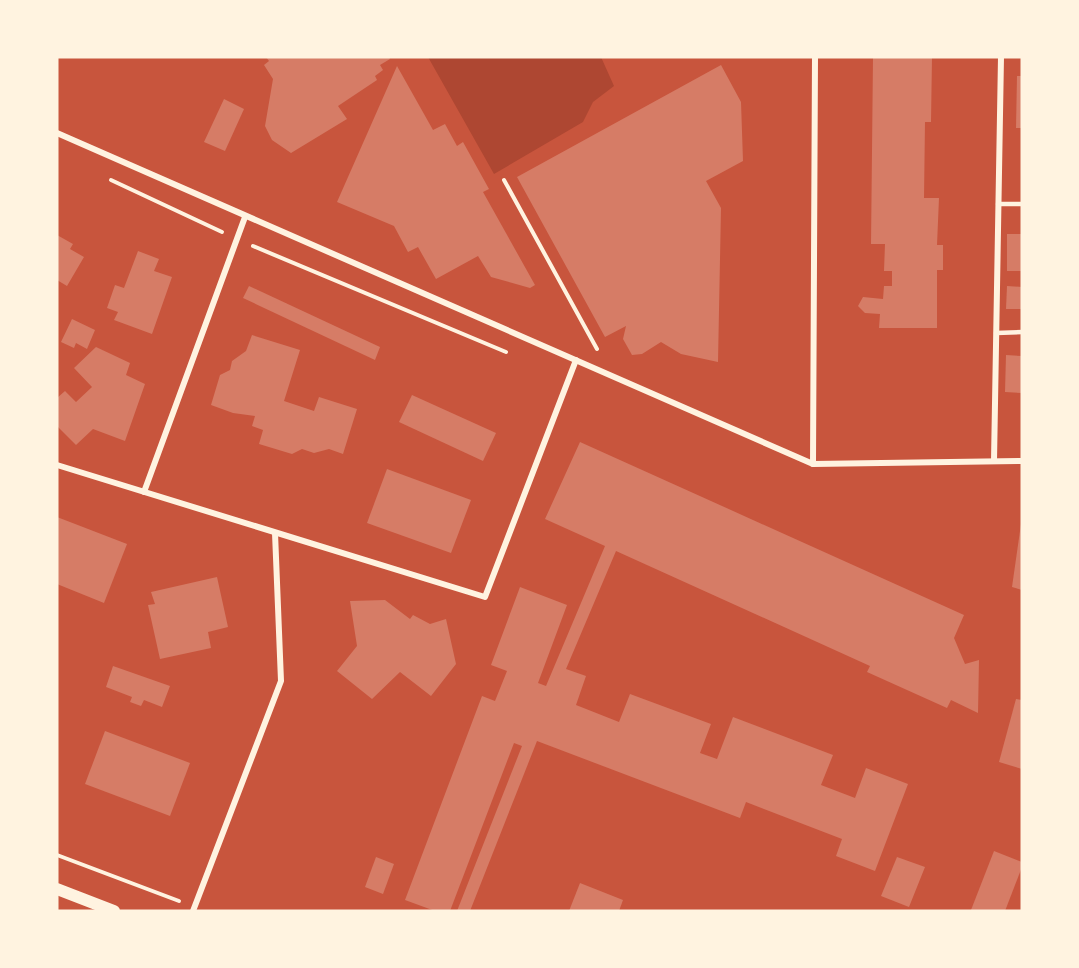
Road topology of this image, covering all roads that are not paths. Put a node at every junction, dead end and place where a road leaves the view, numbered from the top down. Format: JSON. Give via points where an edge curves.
{"nodes":[{"id":1,"x":815,"y":57,"type":"edge"},
{"id":2,"x":1001,"y":57,"type":"edge"},
{"id":3,"x":57,"y":133,"type":"edge"},
{"id":4,"x":998,"y":204,"type":"junction"},
{"id":5,"x":1022,"y":204,"type":"edge"},
{"id":6,"x":245,"y":217,"type":"junction"},
{"id":7,"x":1022,"y":332,"type":"edge"},
{"id":8,"x":996,"y":333,"type":"junction"},
{"id":9,"x":576,"y":360,"type":"junction"},
{"id":10,"x":994,"y":461,"type":"junction"},
{"id":11,"x":1022,"y":461,"type":"edge"},
{"id":12,"x":813,"y":464,"type":"junction"},
{"id":13,"x":57,"y":465,"type":"edge"},
{"id":14,"x":144,"y":492,"type":"junction"},
{"id":15,"x":275,"y":533,"type":"junction"},
{"id":16,"x":57,"y":889,"type":"edge"},
{"id":17,"x":194,"y":909,"type":"edge"},
{"id":18,"x":114,"y":911,"type":"edge"}],
"edges":[{"from":1,"to":12,"type":"street"},
{"from":2,"to":4,"type":"street"},
{"from":3,"to":6,"type":"street"},
{"from":4,"to":5,"type":"lane"},
{"from":4,"to":8,"type":"street"},
{"from":6,"to":9,"type":"street"},
{"from":6,"to":14,"type":"street"},
{"from":7,"to":8,"type":"lane"},
{"from":8,"to":10,"type":"street"},
{"from":9,"to":12,"type":"street"},
{"from":9,"to":15,"type":"street","via":[[485,597]]},
{"from":10,"to":11,"type":"street"},
{"from":10,"to":12,"type":"street"},
{"from":13,"to":14,"type":"street"},
{"from":14,"to":15,"type":"street"},
{"from":15,"to":17,"type":"street","via":[[281,681]]},
{"from":16,"to":18,"type":"main road"}]}
